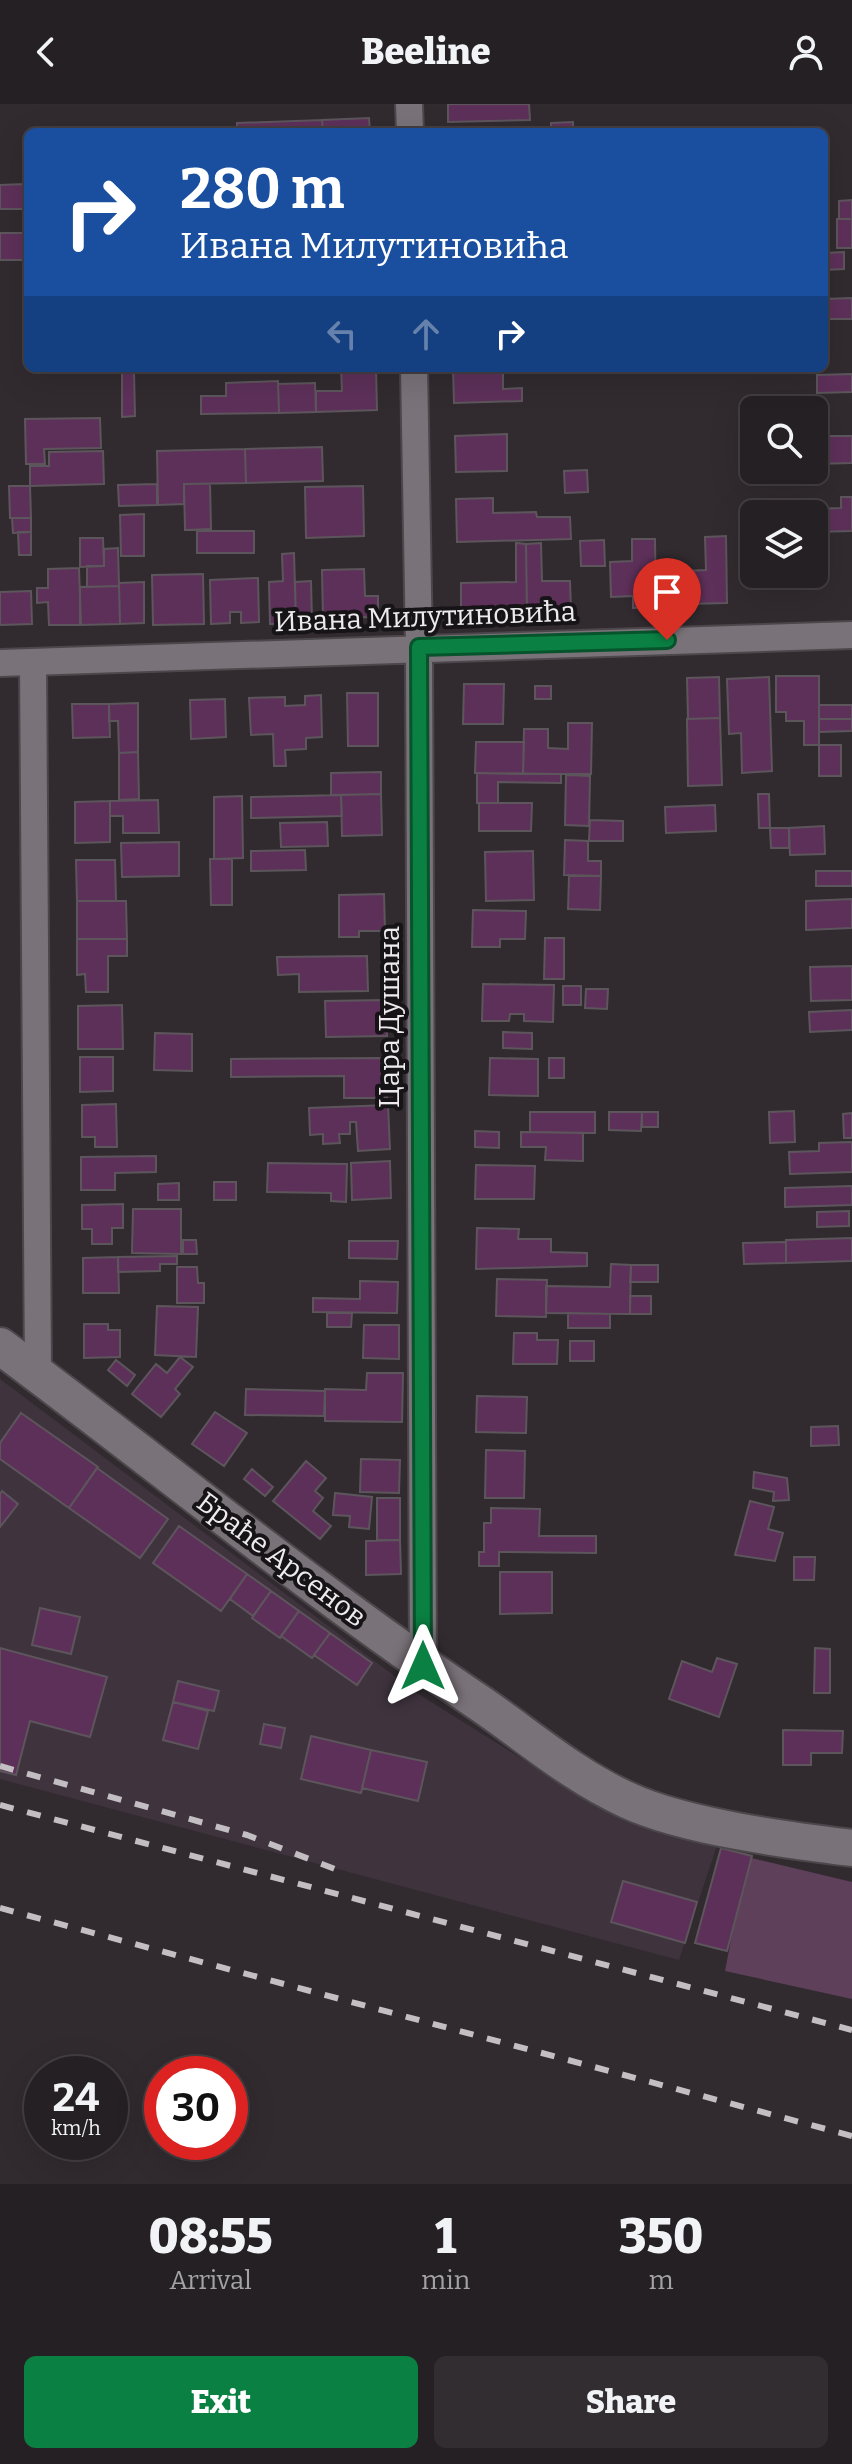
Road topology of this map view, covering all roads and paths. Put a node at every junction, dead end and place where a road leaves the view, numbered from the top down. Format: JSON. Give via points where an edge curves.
{"nodes":[{"id":1,"x":409,"y":104,"type":"edge"},
{"id":2,"x":410,"y":128,"type":"edge"},
{"id":3,"x":414,"y":372,"type":"edge"},
{"id":4,"x":852,"y":635,"type":"edge"},
{"id":5,"x":419,"y":647,"type":"junction"},
{"id":6,"x":33,"y":662,"type":"junction"},
{"id":7,"x":0,"y":663,"type":"edge"},
{"id":8,"x":0,"y":1346,"type":"edge"},
{"id":9,"x":38,"y":1374,"type":"junction"},
{"id":10,"x":423,"y":1666,"type":"junction"},
{"id":11,"x":852,"y":1848,"type":"edge"}],
"edges":[{"from":1,"to":2,"type":"street"},
{"from":3,"to":5,"type":"street","name":"Цара Душана"},
{"from":4,"to":5,"type":"street","name":"Ивана Милутиновића"},
{"from":5,"to":6,"type":"street","name":"Ивана Милутиновића"},
{"from":5,"to":10,"type":"street","name":"Цара Душана"},
{"from":6,"to":7,"type":"street","name":"Ивана Милутиновића"},
{"from":6,"to":9,"type":"street"},
{"from":8,"to":9,"type":"main road","name":"Браће Арсенов"},
{"from":9,"to":10,"type":"main road","name":"Браће Арсенов"},
{"from":10,"to":11,"type":"main road","name":"Браће Арсенов","via":[[593,1784],[631,1802],[793,1841]]}]}
